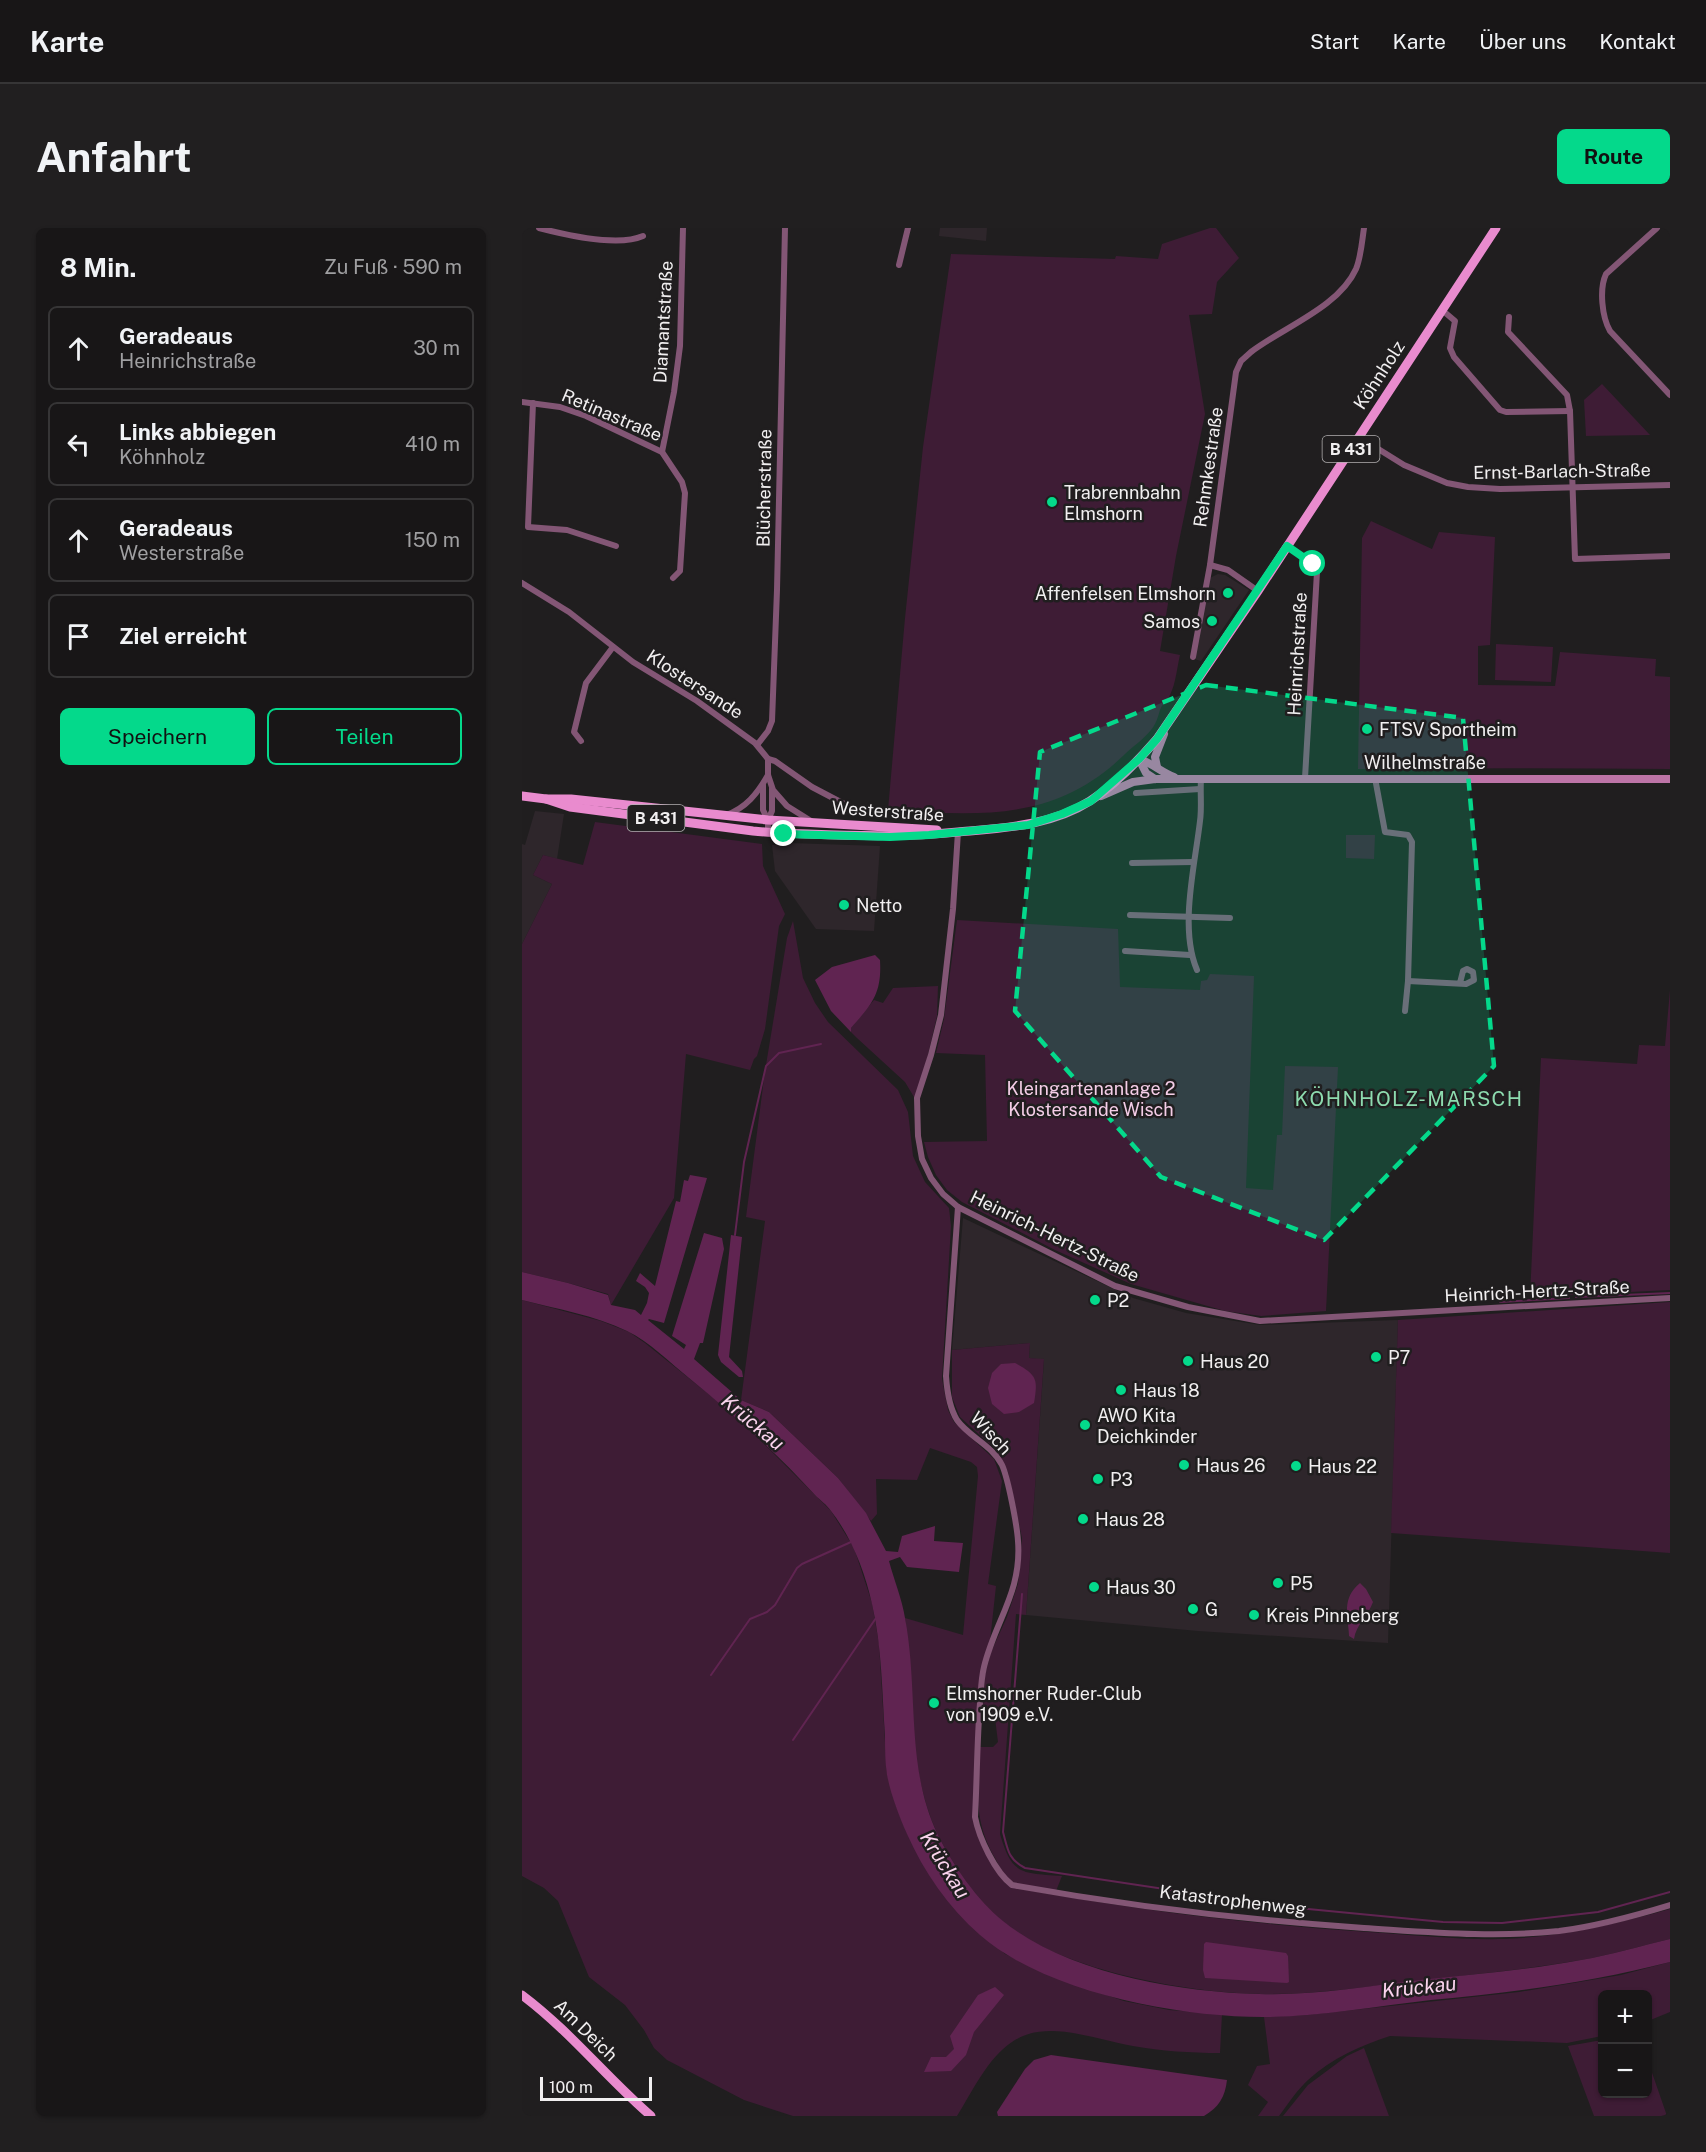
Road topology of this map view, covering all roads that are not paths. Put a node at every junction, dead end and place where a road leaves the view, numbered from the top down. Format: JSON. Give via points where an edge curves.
{"nodes":[{"id":1,"x":539,"y":228,"type":"edge"},
{"id":2,"x":683,"y":228,"type":"edge"},
{"id":3,"x":785,"y":228,"type":"edge"},
{"id":4,"x":908,"y":228,"type":"edge"},
{"id":5,"x":1364,"y":228,"type":"edge"},
{"id":6,"x":1496,"y":228,"type":"edge"},
{"id":7,"x":1658,"y":228,"type":"edge"},
{"id":8,"x":643,"y":236,"type":"dead end"},
{"id":9,"x":899,"y":266,"type":"dead end"},
{"id":10,"x":1442,"y":310,"type":"junction"},
{"id":11,"x":1509,"y":317,"type":"dead end"},
{"id":12,"x":1670,"y":395,"type":"edge"},
{"id":13,"x":522,"y":402,"type":"edge"},
{"id":14,"x":533,"y":403,"type":"junction"},
{"id":15,"x":1570,"y":411,"type":"junction"},
{"id":16,"x":1359,"y":437,"type":"junction"},
{"id":17,"x":662,"y":452,"type":"junction"},
{"id":18,"x":1670,"y":485,"type":"edge"},
{"id":19,"x":1573,"y":487,"type":"junction"},
{"id":20,"x":616,"y":546,"type":"dead end"},
{"id":21,"x":1287,"y":546,"type":"junction"},
{"id":22,"x":1670,"y":556,"type":"edge"},
{"id":23,"x":1210,"y":565,"type":"junction"},
{"id":24,"x":673,"y":578,"type":"dead end"},
{"id":25,"x":522,"y":582,"type":"edge"},
{"id":26,"x":1258,"y":591,"type":"junction"},
{"id":27,"x":613,"y":647,"type":"junction"},
{"id":28,"x":1193,"y":657,"type":"dead end"},
{"id":29,"x":1170,"y":721,"type":"junction"},
{"id":30,"x":581,"y":741,"type":"dead end"},
{"id":31,"x":757,"y":745,"type":"junction"},
{"id":32,"x":768,"y":759,"type":"junction"},
{"id":33,"x":1139,"y":759,"type":"junction"},
{"id":34,"x":1157,"y":767,"type":"junction"},
{"id":35,"x":768,"y":775,"type":"junction"},
{"id":36,"x":1305,"y":778,"type":"junction"},
{"id":37,"x":1376,"y":778,"type":"junction"},
{"id":38,"x":1155,"y":779,"type":"junction"},
{"id":39,"x":1180,"y":779,"type":"junction"},
{"id":40,"x":1201,"y":779,"type":"junction"},
{"id":41,"x":1670,"y":779,"type":"edge"},
{"id":42,"x":763,"y":784,"type":"junction"},
{"id":43,"x":772,"y":786,"type":"junction"},
{"id":44,"x":1200,"y":789,"type":"junction"},
{"id":45,"x":1136,"y":793,"type":"dead end"},
{"id":46,"x":522,"y":796,"type":"edge"},
{"id":47,"x":546,"y":799,"type":"junction"},
{"id":48,"x":1091,"y":801,"type":"junction"},
{"id":49,"x":852,"y":808,"type":"dead end"},
{"id":50,"x":722,"y":816,"type":"junction"},
{"id":51,"x":768,"y":820,"type":"junction"},
{"id":52,"x":814,"y":823,"type":"junction"},
{"id":53,"x":958,"y":832,"type":"junction"},
{"id":54,"x":768,"y":833,"type":"junction"},
{"id":55,"x":1192,"y":862,"type":"junction"},
{"id":56,"x":1132,"y":863,"type":"dead end"},
{"id":57,"x":1130,"y":915,"type":"dead end"},
{"id":58,"x":1190,"y":915,"type":"junction"},
{"id":59,"x":1230,"y":918,"type":"dead end"},
{"id":60,"x":1125,"y":951,"type":"dead end"},
{"id":61,"x":1190,"y":955,"type":"junction"},
{"id":62,"x":1197,"y":970,"type":"dead end"},
{"id":63,"x":1408,"y":981,"type":"junction"},
{"id":64,"x":1460,"y":983,"type":"dead end"},
{"id":65,"x":1406,"y":1011,"type":"dead end"},
{"id":66,"x":958,"y":1207,"type":"junction"},
{"id":67,"x":1670,"y":1298,"type":"edge"},
{"id":68,"x":983,"y":1674,"type":"joint"},
{"id":69,"x":1670,"y":1905,"type":"edge"},
{"id":70,"x":522,"y":1995,"type":"edge"},
{"id":71,"x":651,"y":2116,"type":"edge"}],
"edges":[{"from":1,"to":8,"type":"street","via":[[602,239],[632,241]]},
{"from":2,"to":17,"type":"street","name":"Diamantstraße","via":[[680,346]]},
{"from":3,"to":31,"type":"street","name":"Blücherstraße","via":[[771,721]]},
{"from":4,"to":9,"type":"street"},
{"from":5,"to":23,"type":"street","name":"Rehmkestraße","via":[[1357,268],[1345,288],[1241,361],[1236,372]]},
{"from":6,"to":10,"type":"main road","name":"Köhnholz","number":"B 431"},
{"from":7,"to":12,"type":"street","via":[[1606,274],[1603,294],[1605,321],[1610,331]]},
{"from":10,"to":15,"type":"street","via":[[1455,321],[1450,348],[1454,357],[1500,410]]},
{"from":10,"to":16,"type":"main road","name":"Köhnholz","number":"B 431"},
{"from":11,"to":15,"type":"street","via":[[1508,332],[1567,395]]},
{"from":13,"to":14,"type":"street","name":"Retinastraße"},
{"from":14,"to":17,"type":"street","name":"Retinastraße","via":[[585,416]]},
{"from":14,"to":20,"type":"street","via":[[528,527],[567,530]]},
{"from":15,"to":19,"type":"street"},
{"from":16,"to":19,"type":"street","name":"Ernst-Barlach-Straße","via":[[1404,465],[1447,483],[1500,489]]},
{"from":16,"to":21,"type":"main road","name":"Köhnholz","number":"B 431"},
{"from":17,"to":24,"type":"street","name":"Retinastraße","via":[[685,493],[680,571]]},
{"from":18,"to":19,"type":"street","name":"Ernst-Barlach-Straße"},
{"from":19,"to":22,"type":"street","via":[[1575,559]]},
{"from":21,"to":26,"type":"main road","name":"Köhnholz","number":"B 431"},
{"from":21,"to":36,"type":"street","name":"Heinrichstraße","via":[[1313,564],[1317,572]]},
{"from":23,"to":26,"type":"street","via":[[1228,570]]},
{"from":23,"to":28,"type":"street","name":"Rehmkestraße"},
{"from":25,"to":27,"type":"street","name":"Klostersande"},
{"from":26,"to":29,"type":"main road","name":"Köhnholz","number":"B 431"},
{"from":27,"to":30,"type":"street","via":[[586,683],[574,732]]},
{"from":27,"to":31,"type":"street","name":"Klostersande"},
{"from":29,"to":33,"type":"main road","name":"Köhnholz","number":"B 431"},
{"from":29,"to":34,"type":"main road","via":[[1155,757]]},
{"from":31,"to":32,"type":"street","name":"Klostersande"},
{"from":32,"to":35,"type":"street"},
{"from":32,"to":49,"type":"street","name":"Klostersande"},
{"from":33,"to":34,"type":"main road","name":"Wilhelmstraße"},
{"from":33,"to":38,"type":"main road","via":[[1146,773]]},
{"from":33,"to":48,"type":"main road","name":"Köhnholz","number":"B 431"},
{"from":34,"to":39,"type":"main road","name":"Wilhelmstraße"},
{"from":35,"to":42,"type":"street"},
{"from":35,"to":43,"type":"street"},
{"from":36,"to":37,"type":"main road","name":"Wilhelmstraße"},
{"from":36,"to":40,"type":"main road","name":"Wilhelmstraße"},
{"from":37,"to":41,"type":"main road","name":"Wilhelmstraße"},
{"from":37,"to":63,"type":"street","via":[[1385,832],[1408,836],[1412,842]]},
{"from":38,"to":39,"type":"main road","name":"Wilhelmstraße"},
{"from":38,"to":48,"type":"main road","name":"Wilhelmstraße","via":[[1133,782]]},
{"from":39,"to":40,"type":"main road","name":"Wilhelmstraße"},
{"from":40,"to":44,"type":"street"},
{"from":42,"to":50,"type":"street","via":[[745,805]]},
{"from":42,"to":51,"type":"street"},
{"from":43,"to":51,"type":"street"},
{"from":43,"to":52,"type":"street","via":[[787,806]]},
{"from":44,"to":45,"type":"street"},
{"from":44,"to":55,"type":"street","via":[[1200,820]]},
{"from":46,"to":47,"type":"main road","name":"Westerstraße","number":"B 431"},
{"from":47,"to":50,"type":"main road","name":"Westerstraße","number":"B 431"},
{"from":47,"to":54,"type":"main road","name":"Westerstraße","number":"B 431","via":[[570,807]]},
{"from":48,"to":53,"type":"main road","name":"Köhnholz","number":"B 431","via":[[1028,825]]},
{"from":50,"to":51,"type":"main road","name":"Westerstraße","number":"B 431"},
{"from":51,"to":52,"type":"main road","name":"Westerstraße","number":"B 431"},
{"from":51,"to":54,"type":"street"},
{"from":52,"to":53,"type":"main road","name":"Westerstraße","number":"B 431"},
{"from":53,"to":54,"type":"main road","name":"Westerstraße","number":"B 431","via":[[890,837]]},
{"from":53,"to":66,"type":"street","name":"Heinrich-Hertz-Straße","via":[[941,1015],[917,1098],[922,1159],[943,1194]]},
{"from":55,"to":56,"type":"street"},
{"from":55,"to":58,"type":"street"},
{"from":57,"to":58,"type":"street"},
{"from":58,"to":59,"type":"street"},
{"from":58,"to":61,"type":"street"},
{"from":60,"to":61,"type":"street"},
{"from":61,"to":62,"type":"street"},
{"from":63,"to":64,"type":"street"},
{"from":63,"to":65,"type":"street"},
{"from":66,"to":67,"type":"street","name":"Heinrich-Hertz-Straße","via":[[1114,1286],[1197,1309],[1260,1321]]},
{"from":66,"to":68,"type":"street","name":"Wisch","via":[[947,1390],[957,1420],[1002,1465],[1018,1539],[1015,1582]]},
{"from":68,"to":69,"type":"street","name":"Katastrophenweg","via":[[975,1817],[986,1848],[1012,1885],[1272,1922],[1466,1935],[1560,1930],[1615,1921]]},
{"from":70,"to":71,"type":"main road","name":"Am Deich","via":[[566,2032]]}]}
